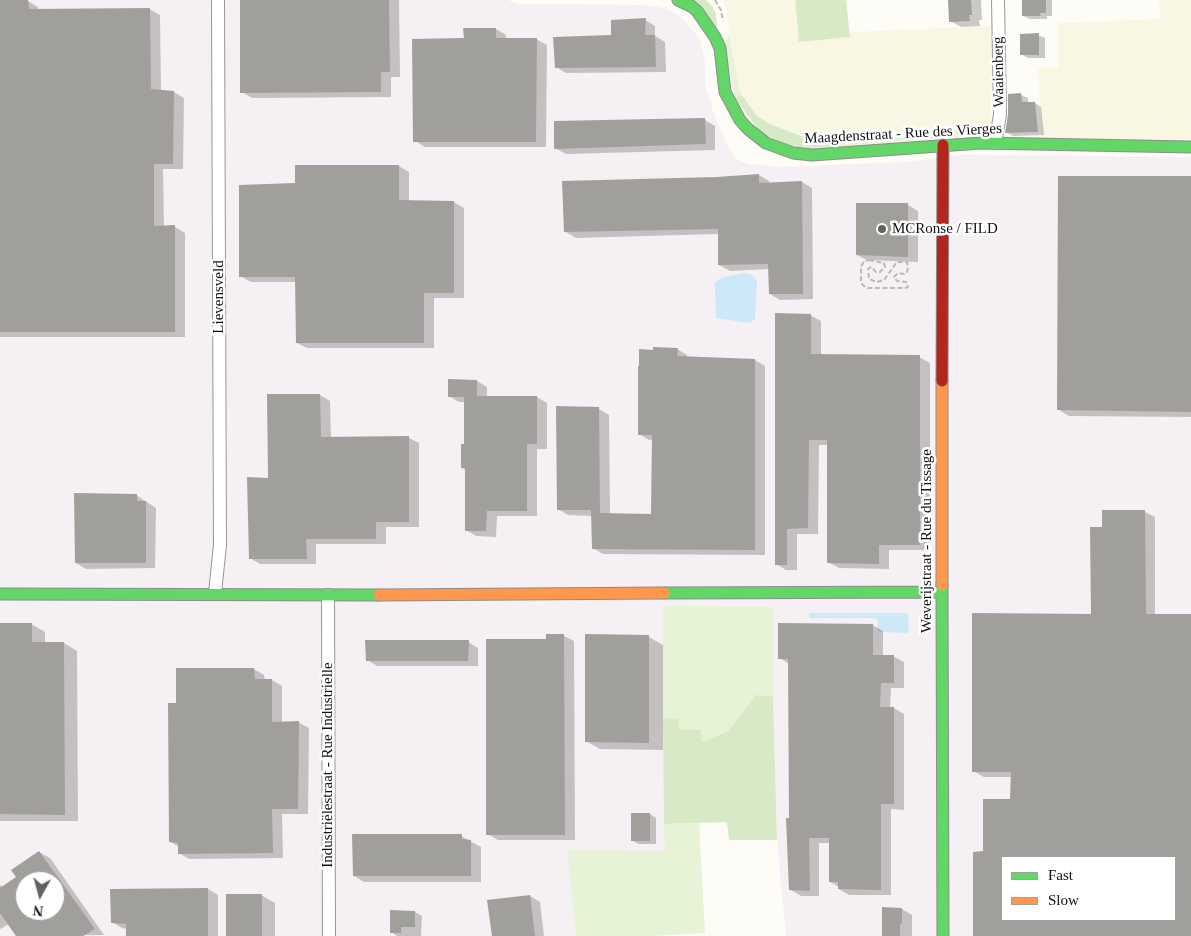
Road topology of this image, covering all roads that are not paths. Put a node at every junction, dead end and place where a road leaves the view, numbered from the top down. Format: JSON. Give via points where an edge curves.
{"nodes":[{"id":1,"x":218,"y":0,"type":"edge"},
{"id":2,"x":678,"y":0,"type":"edge"},
{"id":3,"x":998,"y":0,"type":"edge"},
{"id":4,"x":995,"y":143,"type":"junction"},
{"id":5,"x":943,"y":145,"type":"junction"},
{"id":6,"x":1191,"y":146,"type":"edge"},
{"id":7,"x":942,"y":592,"type":"junction"},
{"id":8,"x":0,"y":594,"type":"edge"},
{"id":9,"x":215,"y":594,"type":"junction"},
{"id":10,"x":328,"y":595,"type":"junction"},
{"id":11,"x":329,"y":936,"type":"edge"},
{"id":12,"x":943,"y":936,"type":"edge"}],
"edges":[{"from":1,"to":9,"type":"street","name":"Lievensveld","via":[[220,545]]},
{"from":2,"to":5,"type":"street","name":"Maagdenstraat - Rue des Vierges","via":[[698,11],[707,23],[720,48],[723,78],[730,102],[740,120],[766,143],[793,153],[812,154]]},
{"from":3,"to":4,"type":"street","name":"Waaienberg","via":[[1000,115]]},
{"from":4,"to":5,"type":"street","name":"Maagdenstraat - Rue des Vierges"},
{"from":4,"to":6,"type":"street","name":"Maagdenstraat - Rue des Vierges"},
{"from":5,"to":7,"type":"street","name":"Weverijstraat - Rue du Tissage"},
{"from":7,"to":10,"type":"street"},
{"from":7,"to":12,"type":"street","name":"Weverijstraat - Rue du Tissage"},
{"from":8,"to":9,"type":"street"},
{"from":9,"to":10,"type":"street"},
{"from":10,"to":11,"type":"street","name":"Industriëlestraat - Rue Industrielle"}]}
